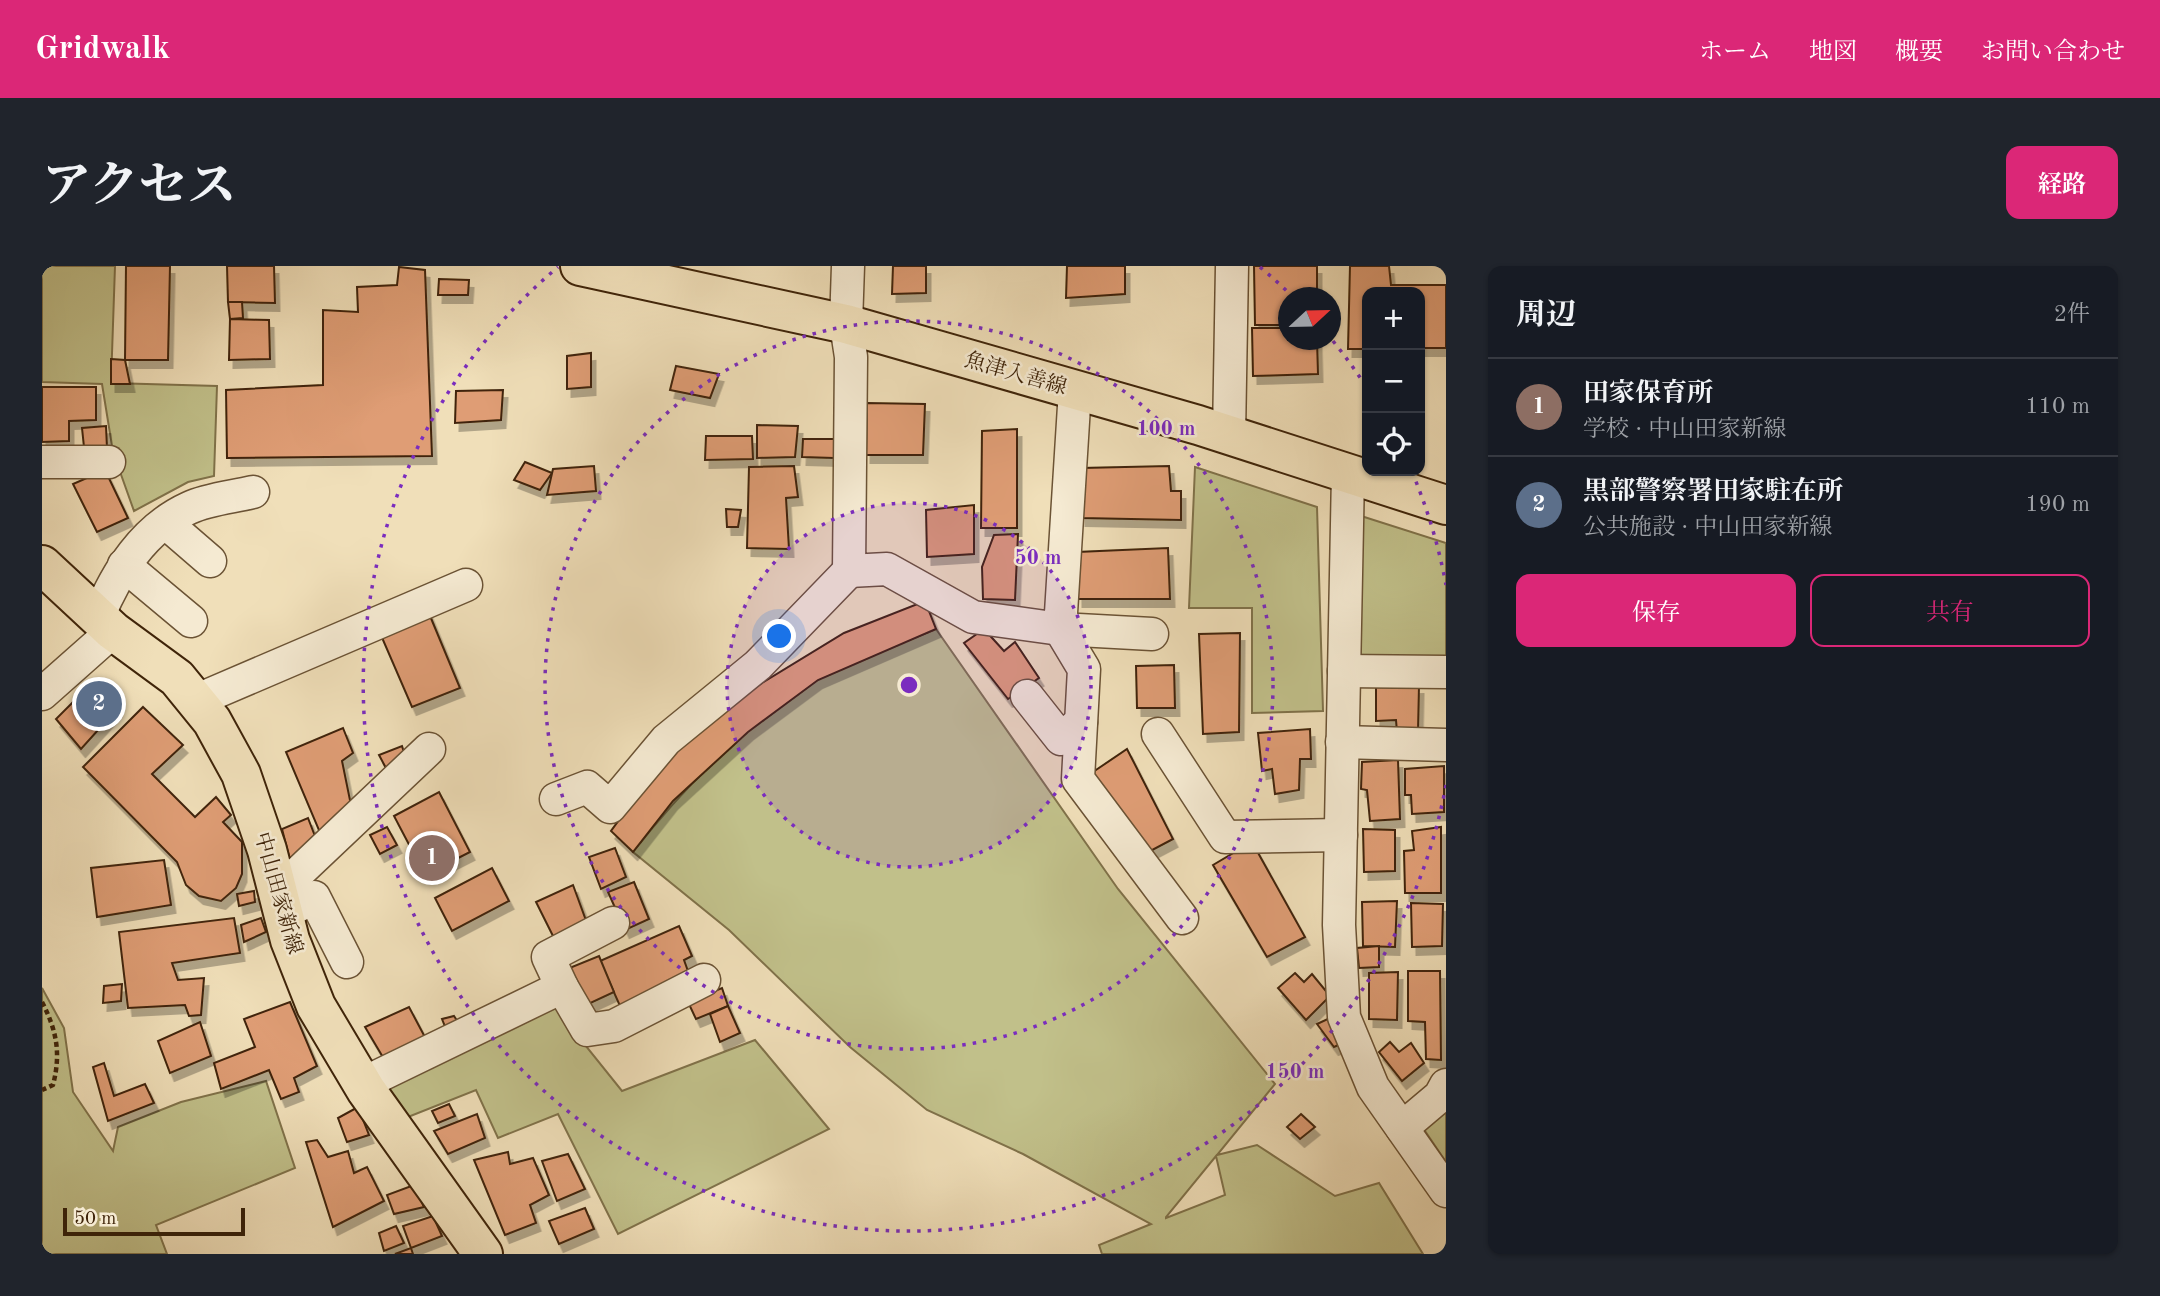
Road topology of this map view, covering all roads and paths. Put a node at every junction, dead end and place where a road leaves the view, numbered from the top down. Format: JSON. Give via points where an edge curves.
{"nodes":[{"id":1,"x":580,"y":266,"type":"edge"},
{"id":2,"x":848,"y":266,"type":"edge"},
{"id":3,"x":1233,"y":266,"type":"edge"},
{"id":4,"x":626,"y":271,"type":"edge"},
{"id":5,"x":846,"y":324,"type":"junction"},
{"id":6,"x":1075,"y":390,"type":"junction"},
{"id":7,"x":1229,"y":435,"type":"junction"},
{"id":8,"x":42,"y":462,"type":"edge"},
{"id":9,"x":109,"y":462,"type":"dead end"},
{"id":10,"x":1348,"y":474,"type":"junction"},
{"id":11,"x":253,"y":492,"type":"dead end"},
{"id":12,"x":1446,"y":505,"type":"edge"},
{"id":13,"x":166,"y":523,"type":"junction"},
{"id":14,"x":210,"y":561,"type":"dead end"},
{"id":15,"x":42,"y":565,"type":"edge"},
{"id":16,"x":124,"y":565,"type":"junction"},
{"id":17,"x":849,"y":571,"type":"junction"},
{"id":18,"x":466,"y":585,"type":"dead end"},
{"id":19,"x":191,"y":621,"type":"dead end"},
{"id":20,"x":105,"y":624,"type":"junction"},
{"id":21,"x":1060,"y":629,"type":"junction"},
{"id":22,"x":1152,"y":634,"type":"dead end"},
{"id":23,"x":1344,"y":671,"type":"junction"},
{"id":24,"x":1446,"y":672,"type":"edge"},
{"id":25,"x":42,"y":694,"type":"edge"},
{"id":26,"x":1027,"y":696,"type":"dead end"},
{"id":27,"x":195,"y":701,"type":"junction"},
{"id":28,"x":1081,"y":722,"type":"junction"},
{"id":29,"x":1158,"y":734,"type":"dead end"},
{"id":30,"x":1342,"y":742,"type":"junction"},
{"id":31,"x":1446,"y":745,"type":"edge"},
{"id":32,"x":429,"y":749,"type":"dead end"},
{"id":33,"x":556,"y":799,"type":"dead end"},
{"id":34,"x":1340,"y":835,"type":"junction"},
{"id":35,"x":281,"y":903,"type":"junction"},
{"id":36,"x":1182,"y":918,"type":"dead end"},
{"id":37,"x":613,"y":923,"type":"dead end"},
{"id":38,"x":347,"y":962,"type":"dead end"},
{"id":39,"x":704,"y":980,"type":"dead end"},
{"id":40,"x":562,"y":987,"type":"junction"},
{"id":41,"x":42,"y":1002,"type":"edge"},
{"id":42,"x":362,"y":1084,"type":"junction"},
{"id":43,"x":1446,"y":1085,"type":"edge"},
{"id":44,"x":42,"y":1090,"type":"edge"},
{"id":45,"x":1402,"y":1128,"type":"junction"},
{"id":46,"x":1446,"y":1191,"type":"edge"},
{"id":47,"x":483,"y":1254,"type":"edge"}],
"edges":[{"from":1,"to":4,"type":"main road","name":"魚津入善線"},
{"from":2,"to":5,"type":"street"},
{"from":3,"to":7,"type":"street"},
{"from":4,"to":5,"type":"main road","name":"魚津入善線"},
{"from":5,"to":6,"type":"main road","name":"魚津入善線"},
{"from":5,"to":17,"type":"street","via":[[851,357]]},
{"from":6,"to":7,"type":"main road","name":"魚津入善線"},
{"from":6,"to":21,"type":"street"},
{"from":7,"to":10,"type":"main road","name":"魚津入善線"},
{"from":8,"to":9,"type":"street"},
{"from":10,"to":12,"type":"main road","name":"魚津入善線"},
{"from":10,"to":23,"type":"street"},
{"from":11,"to":13,"type":"street","via":[[190,508]]},
{"from":13,"to":14,"type":"street"},
{"from":13,"to":16,"type":"street","via":[[141,541]]},
{"from":15,"to":20,"type":"main road","name":"中山田家新線"},
{"from":16,"to":19,"type":"street"},
{"from":16,"to":20,"type":"street","via":[[111,584]]},
{"from":17,"to":21,"type":"street","via":[[887,569],[974,617]]},
{"from":17,"to":33,"type":"street","via":[[758,665],[666,740],[610,807],[587,787]]},
{"from":18,"to":27,"type":"street"},
{"from":20,"to":25,"type":"street"},
{"from":20,"to":27,"type":"main road","name":"中山田家新線","via":[[177,678]]},
{"from":21,"to":22,"type":"street"},
{"from":21,"to":28,"type":"street","via":[[1084,669]]},
{"from":23,"to":24,"type":"street"},
{"from":23,"to":30,"type":"street"},
{"from":26,"to":28,"type":"street","via":[[1060,739]]},
{"from":27,"to":35,"type":"main road","name":"中山田家新線","via":[[212,720],[241,774]]},
{"from":28,"to":36,"type":"street","via":[[1078,779]]},
{"from":29,"to":34,"type":"street","via":[[1225,837]]},
{"from":30,"to":31,"type":"street"},
{"from":30,"to":34,"type":"street"},
{"from":32,"to":35,"type":"street"},
{"from":34,"to":45,"type":"street","via":[[1344,1017],[1373,1087]]},
{"from":35,"to":38,"type":"street","via":[[314,897]]},
{"from":35,"to":42,"type":"main road","name":"中山田家新線","via":[[316,1006]]},
{"from":37,"to":40,"type":"street","via":[[548,957]]},
{"from":39,"to":40,"type":"street","via":[[614,1026],[587,1030]]},
{"from":40,"to":42,"type":"street"},
{"from":41,"to":44,"type":"path","via":[[54,1025],[59,1061],[53,1085]]},
{"from":42,"to":47,"type":"main road","name":"中山田家新線"},
{"from":43,"to":45,"type":"street","via":[[1440,1096]]},
{"from":45,"to":46,"type":"street"}]}
